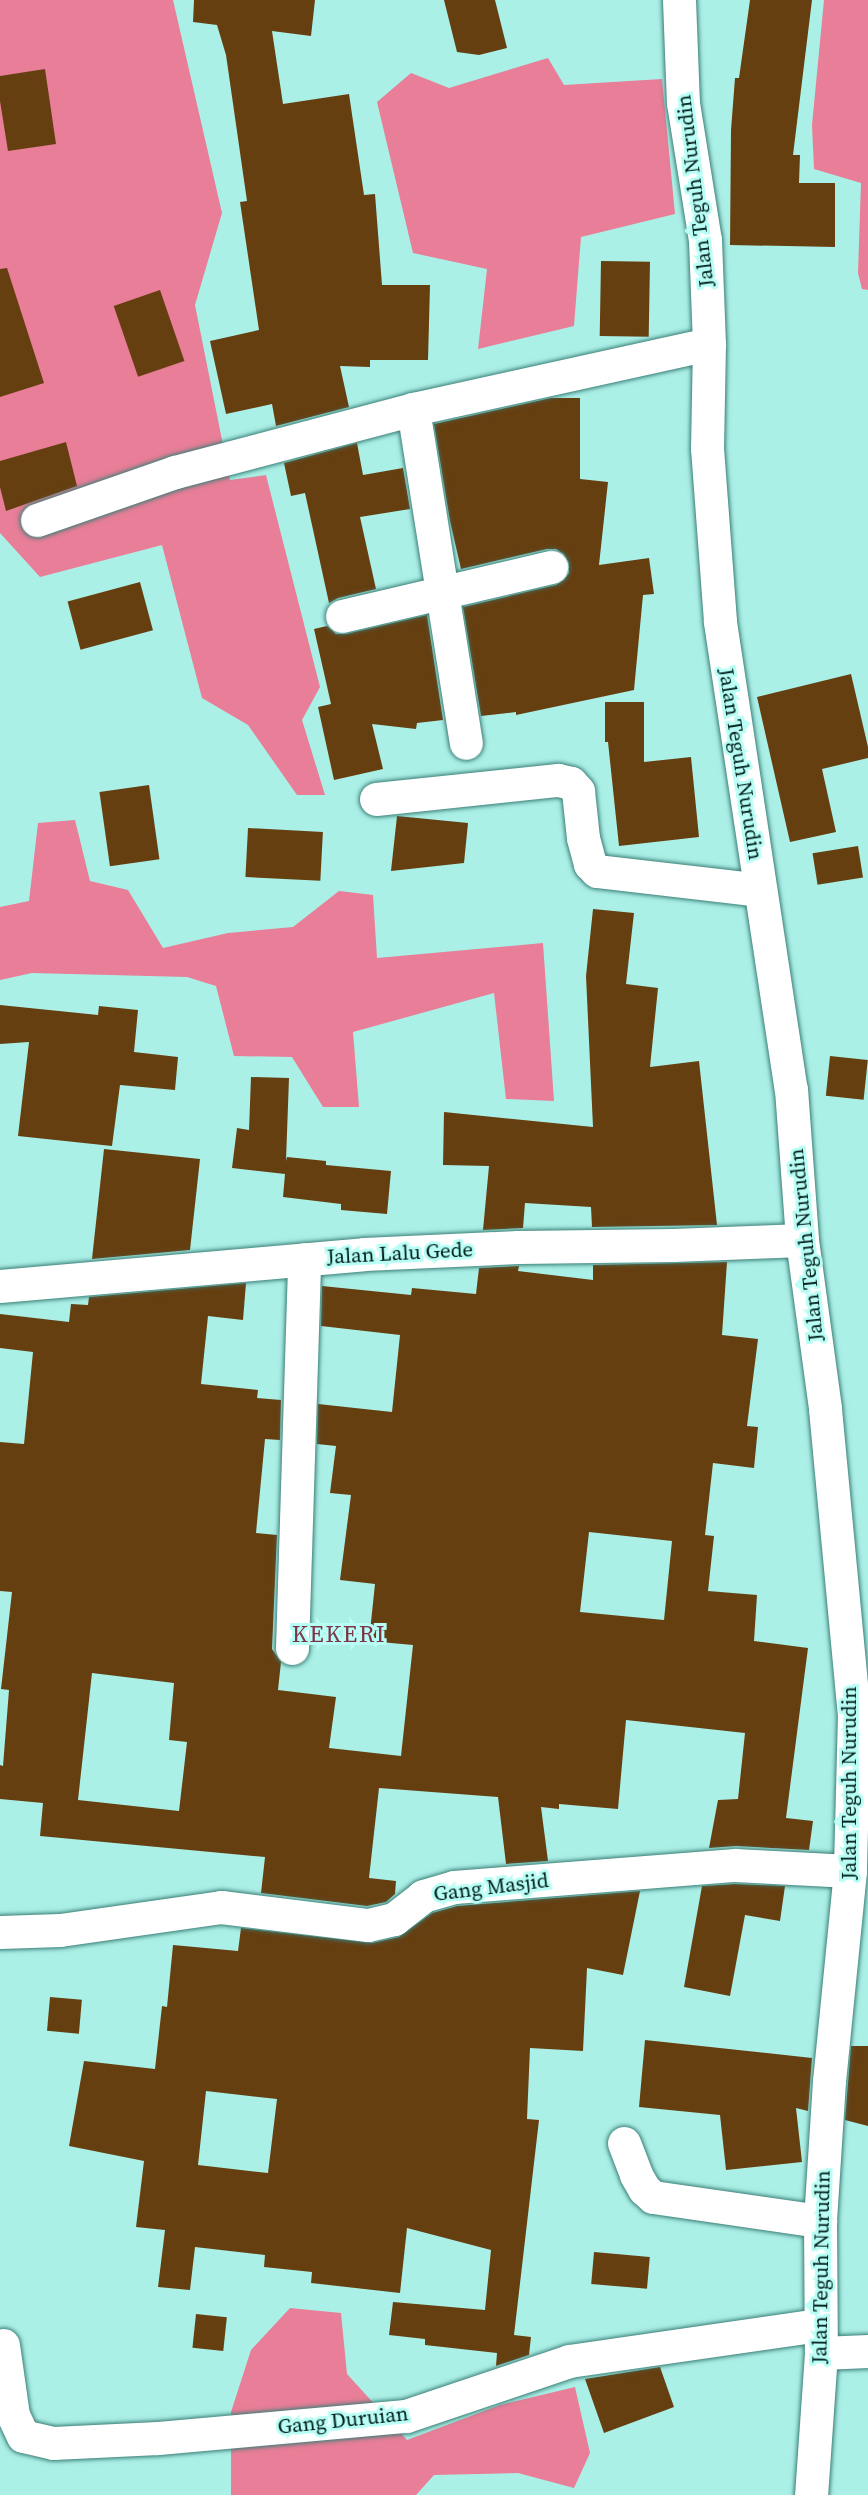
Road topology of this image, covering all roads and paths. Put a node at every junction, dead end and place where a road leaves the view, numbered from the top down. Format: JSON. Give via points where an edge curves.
{"nodes":[{"id":1,"x":679,"y":0,"type":"edge"},
{"id":2,"x":709,"y":344,"type":"junction"},
{"id":3,"x":413,"y":409,"type":"junction"},
{"id":4,"x":37,"y":520,"type":"dead end"},
{"id":5,"x":551,"y":567,"type":"dead end"},
{"id":6,"x":441,"y":591,"type":"junction"},
{"id":7,"x":342,"y":616,"type":"dead end"},
{"id":8,"x":466,"y":743,"type":"dead end"},
{"id":9,"x":376,"y":799,"type":"dead end"},
{"id":10,"x":760,"y":890,"type":"junction"},
{"id":11,"x":802,"y":1240,"type":"junction"},
{"id":12,"x":304,"y":1259,"type":"junction"},
{"id":13,"x":0,"y":1286,"type":"edge"},
{"id":14,"x":858,"y":1647,"type":"edge"},
{"id":15,"x":292,"y":1648,"type":"dead end"},
{"id":16,"x":850,"y":1871,"type":"junction"},
{"id":17,"x":0,"y":1932,"type":"edge"},
{"id":18,"x":624,"y":2144,"type":"dead end"},
{"id":19,"x":820,"y":2221,"type":"junction"},
{"id":20,"x":820,"y":2339,"type":"junction"},
{"id":21,"x":3,"y":2345,"type":"dead end"},
{"id":22,"x":868,"y":2350,"type":"edge"},
{"id":23,"x":811,"y":2495,"type":"edge"}],
"edges":[{"from":1,"to":2,"type":"street","name":"Jalan Teguh Nurudin","via":[[683,103],[705,240]]},
{"from":2,"to":3,"type":"street"},
{"from":2,"to":10,"type":"street","name":"Jalan Teguh Nurudin","via":[[707,448],[711,535],[727,676]]},
{"from":3,"to":4,"type":"street","via":[[175,472]]},
{"from":3,"to":6,"type":"street"},
{"from":5,"to":6,"type":"street"},
{"from":6,"to":7,"type":"street"},
{"from":6,"to":8,"type":"street"},
{"from":9,"to":10,"type":"street","via":[[558,780],[571,783],[578,791],[590,864],[597,871]]},
{"from":10,"to":11,"type":"street","name":"Jalan Teguh Nurudin","via":[[791,1089]]},
{"from":11,"to":12,"type":"street","name":"Jalan Lalu Gede","via":[[518,1246]]},
{"from":11,"to":14,"type":"street","name":"Jalan Teguh Nurudin"},
{"from":12,"to":13,"type":"street","name":"Jalan Lalu Gede"},
{"from":12,"to":15,"type":"street"},
{"from":14,"to":16,"type":"street","name":"Jalan Teguh Nurudin"},
{"from":16,"to":17,"type":"street","name":"Gang Masjid","via":[[735,1865],[454,1887],[423,1896],[394,1919],[369,1924],[221,1907],[60,1930]]},
{"from":16,"to":19,"type":"street","name":"Jalan Teguh Nurudin"},
{"from":18,"to":19,"type":"street","via":[[636,2175],[653,2197]]},
{"from":19,"to":20,"type":"street","name":"Jalan Teguh Nurudin"},
{"from":20,"to":21,"type":"street","name":"Gang Duruian","via":[[569,2361],[406,2416],[158,2438],[53,2443],[23,2436],[13,2415]]},
{"from":20,"to":22,"type":"street"},
{"from":20,"to":23,"type":"street","name":"Jalan Teguh Nurudin"}]}
